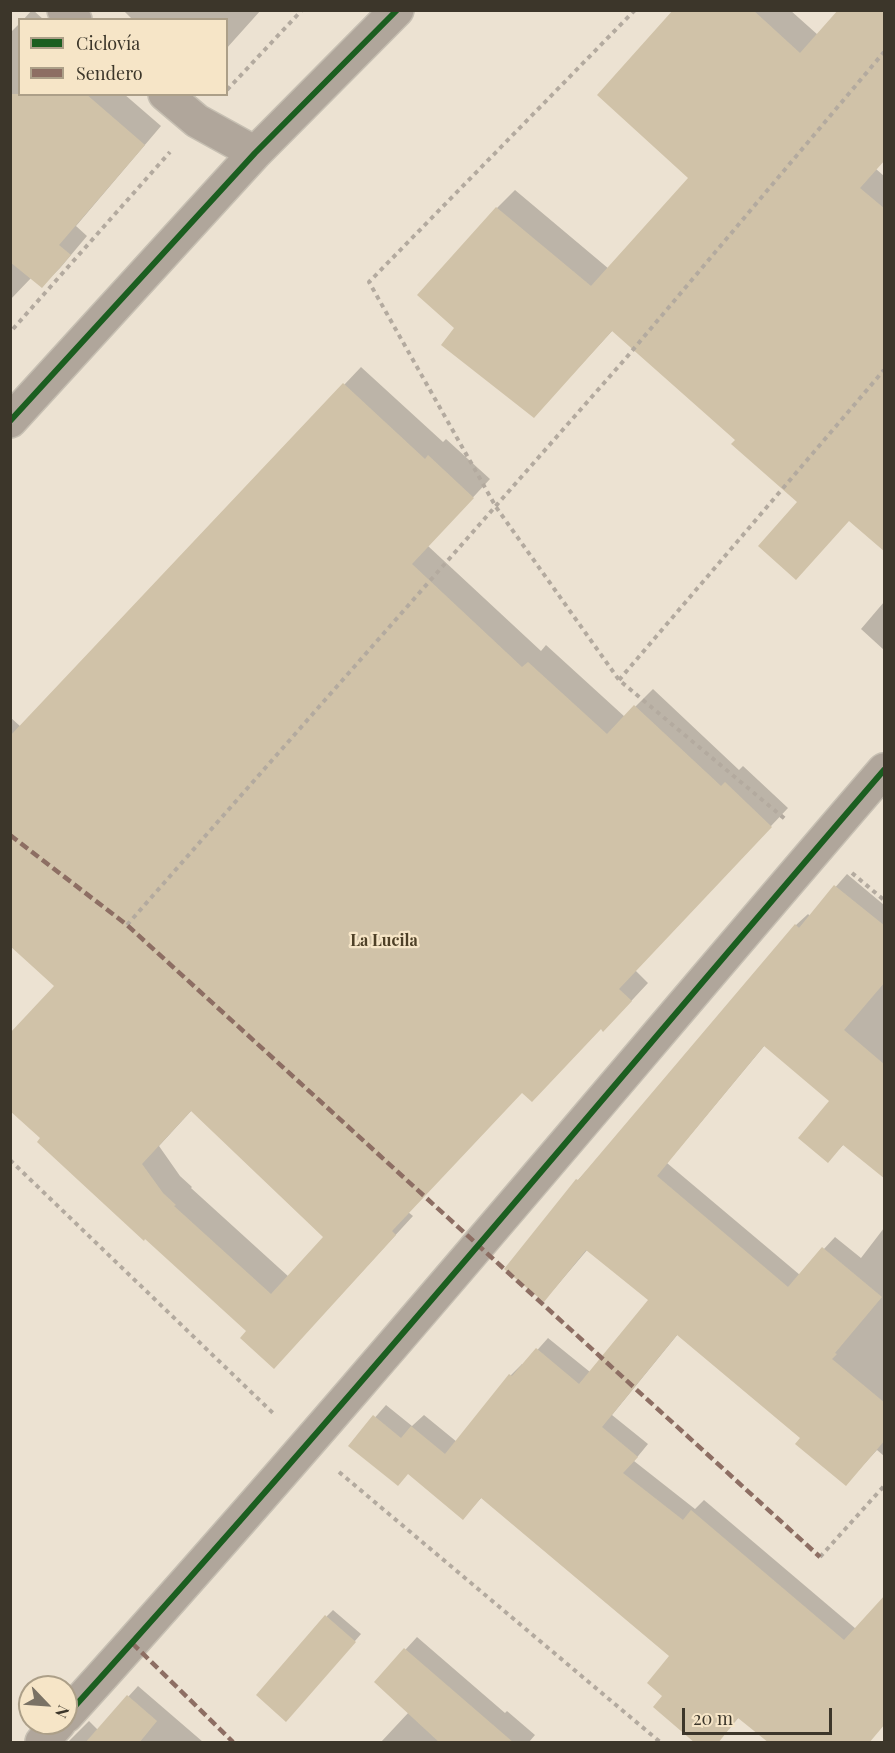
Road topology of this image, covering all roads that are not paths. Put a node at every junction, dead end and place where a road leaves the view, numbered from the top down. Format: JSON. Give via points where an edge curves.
{"nodes":[{"id":1,"x":397,"y":10,"type":"edge"},
{"id":2,"x":167,"y":96,"type":"edge"},
{"id":3,"x":255,"y":153,"type":"junction"},
{"id":4,"x":10,"y":421,"type":"edge"},
{"id":5,"x":885,"y":770,"type":"edge"},
{"id":6,"x":78,"y":1703,"type":"edge"}],
"edges":[{"from":1,"to":3,"type":"street"},
{"from":2,"to":3,"type":"street","via":[[197,121]]},
{"from":3,"to":4,"type":"street"},
{"from":5,"to":6,"type":"street","via":[[306,1444]]}]}
